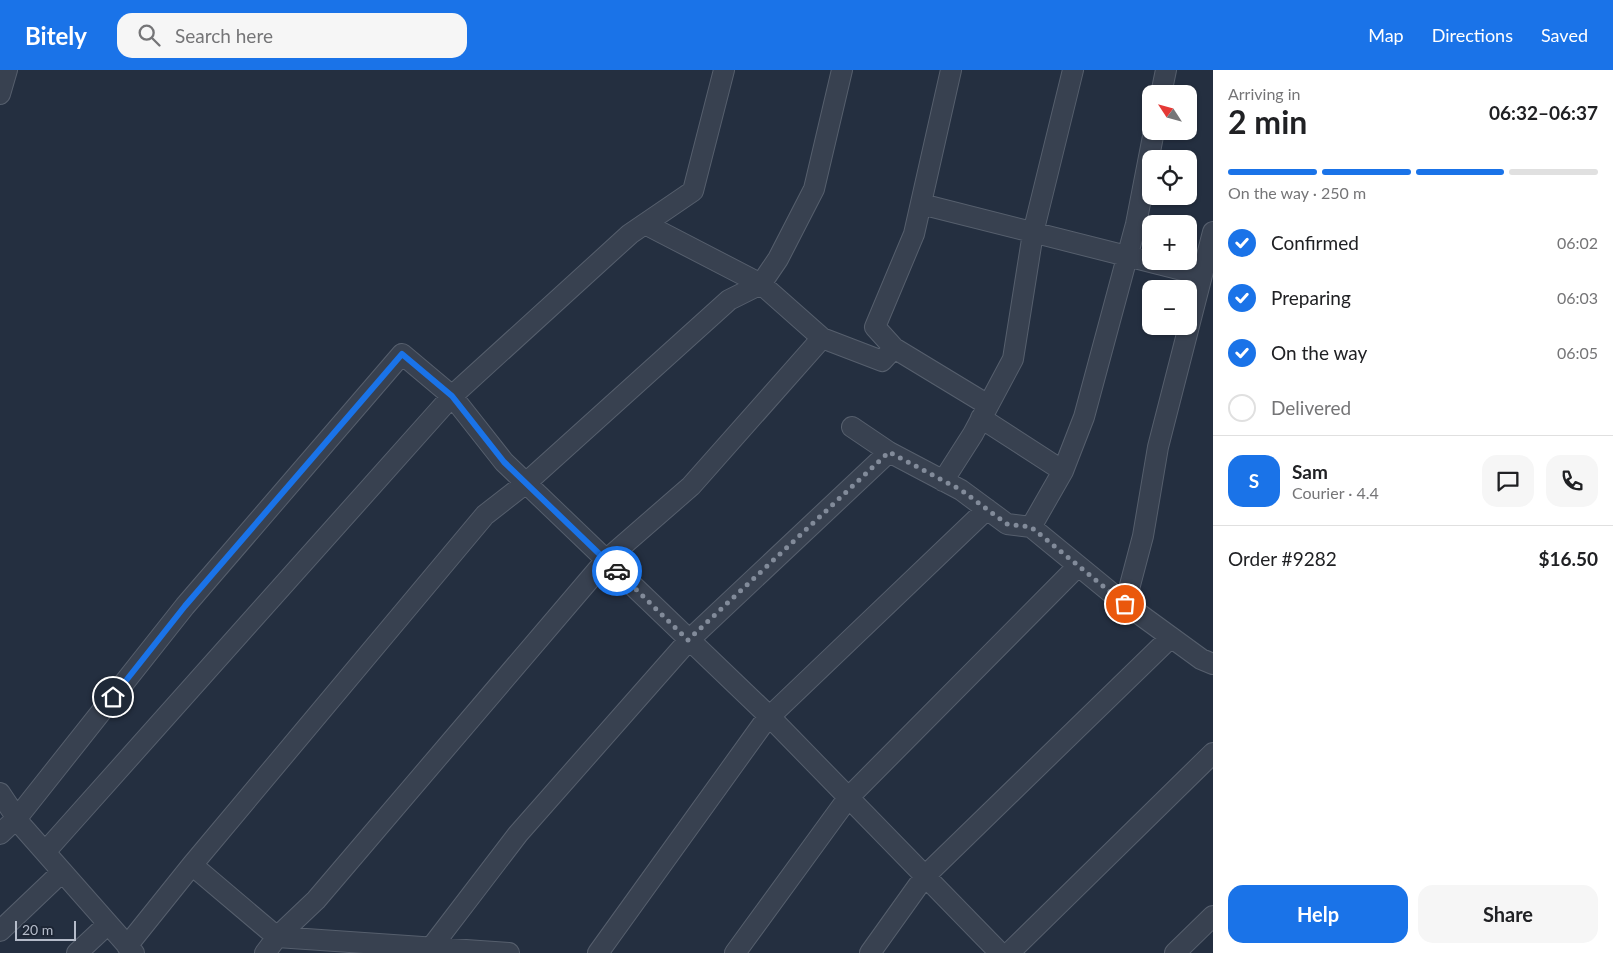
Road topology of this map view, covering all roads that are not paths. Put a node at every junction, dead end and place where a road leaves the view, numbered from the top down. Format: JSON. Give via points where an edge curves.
{"nodes":[{"id":1,"x":7,"y":70,"type":"edge"},
{"id":2,"x":724,"y":70,"type":"edge"},
{"id":3,"x":842,"y":70,"type":"edge"},
{"id":4,"x":951,"y":70,"type":"edge"},
{"id":5,"x":1073,"y":70,"type":"edge"},
{"id":6,"x":1166,"y":70,"type":"edge"},
{"id":7,"x":1163,"y":85,"type":"edge"},
{"id":8,"x":0,"y":94,"type":"edge"},
{"id":9,"x":1152,"y":140,"type":"edge"},
{"id":10,"x":921,"y":204,"type":"junction"},
{"id":11,"x":645,"y":224,"type":"junction"},
{"id":12,"x":1213,"y":232,"type":"edge"},
{"id":13,"x":1033,"y":233,"type":"junction"},
{"id":14,"x":1128,"y":256,"type":"junction"},
{"id":15,"x":1202,"y":275,"type":"junction"},
{"id":16,"x":761,"y":284,"type":"junction"},
{"id":17,"x":1197,"y":295,"type":"edge"},
{"id":18,"x":1187,"y":335,"type":"edge"},
{"id":19,"x":822,"y":338,"type":"junction"},
{"id":20,"x":894,"y":348,"type":"junction"},
{"id":21,"x":452,"y":396,"type":"junction"},
{"id":22,"x":985,"y":411,"type":"junction"},
{"id":23,"x":852,"y":427,"type":"dead end"},
{"id":24,"x":889,"y":452,"type":"junction"},
{"id":25,"x":1063,"y":471,"type":"junction"},
{"id":26,"x":943,"y":481,"type":"junction"},
{"id":27,"x":526,"y":483,"type":"junction"},
{"id":28,"x":987,"y":509,"type":"junction"},
{"id":29,"x":1031,"y":527,"type":"junction"},
{"id":30,"x":606,"y":560,"type":"junction"},
{"id":31,"x":1078,"y":566,"type":"junction"},
{"id":32,"x":1125,"y":604,"type":"junction"},
{"id":33,"x":1171,"y":638,"type":"junction"},
{"id":34,"x":688,"y":640,"type":"junction"},
{"id":35,"x":1213,"y":664,"type":"edge"},
{"id":36,"x":770,"y":718,"type":"junction"},
{"id":37,"x":1213,"y":753,"type":"edge"},
{"id":38,"x":0,"y":793,"type":"edge"},
{"id":39,"x":848,"y":798,"type":"junction"},
{"id":40,"x":16,"y":818,"type":"junction"},
{"id":41,"x":0,"y":834,"type":"edge"},
{"id":42,"x":45,"y":852,"type":"junction"},
{"id":43,"x":192,"y":865,"type":"junction"},
{"id":44,"x":62,"y":872,"type":"junction"},
{"id":45,"x":925,"y":876,"type":"junction"},
{"id":46,"x":1213,"y":916,"type":"edge"},
{"id":47,"x":108,"y":924,"type":"junction"},
{"id":48,"x":0,"y":931,"type":"edge"},
{"id":49,"x":277,"y":937,"type":"junction"},
{"id":50,"x":131,"y":949,"type":"edge"},
{"id":51,"x":430,"y":950,"type":"edge"},
{"id":52,"x":77,"y":953,"type":"edge"},
{"id":53,"x":265,"y":953,"type":"edge"},
{"id":54,"x":503,"y":953,"type":"edge"},
{"id":55,"x":598,"y":953,"type":"edge"},
{"id":56,"x":735,"y":953,"type":"edge"},
{"id":57,"x":870,"y":953,"type":"edge"},
{"id":58,"x":1000,"y":953,"type":"edge"},
{"id":59,"x":1010,"y":953,"type":"edge"},
{"id":60,"x":1175,"y":953,"type":"edge"}],
"edges":[{"from":1,"to":8,"type":"street"},
{"from":2,"to":11,"type":"street","via":[[694,191]]},
{"from":3,"to":16,"type":"street","via":[[814,189],[778,259]]},
{"from":4,"to":10,"type":"street"},
{"from":5,"to":13,"type":"street"},
{"from":6,"to":7,"type":"street"},
{"from":9,"to":14,"type":"street"},
{"from":10,"to":13,"type":"street"},
{"from":10,"to":20,"type":"street","via":[[914,234],[875,328]]},
{"from":11,"to":16,"type":"street"},
{"from":11,"to":21,"type":"street","via":[[630,234]]},
{"from":12,"to":15,"type":"street"},
{"from":13,"to":14,"type":"street"},
{"from":13,"to":22,"type":"street","via":[[1013,359]]},
{"from":14,"to":15,"type":"street"},
{"from":14,"to":25,"type":"street","via":[[1084,417]]},
{"from":15,"to":17,"type":"street"},
{"from":16,"to":19,"type":"street"},
{"from":16,"to":27,"type":"street","via":[[729,300]]},
{"from":18,"to":32,"type":"street","via":[[1158,446],[1143,536]]},
{"from":19,"to":20,"type":"street","via":[[882,361]]},
{"from":19,"to":30,"type":"street","via":[[691,486]]},
{"from":20,"to":22,"type":"street"},
{"from":21,"to":27,"type":"street","via":[[504,462]]},
{"from":21,"to":40,"type":"street","via":[[402,354],[185,606]]},
{"from":21,"to":42,"type":"street"},
{"from":22,"to":25,"type":"street"},
{"from":22,"to":26,"type":"street"},
{"from":23,"to":24,"type":"street"},
{"from":24,"to":26,"type":"street"},
{"from":24,"to":34,"type":"street"},
{"from":25,"to":29,"type":"street"},
{"from":26,"to":28,"type":"street"},
{"from":27,"to":30,"type":"street"},
{"from":27,"to":43,"type":"street","via":[[485,514]]},
{"from":28,"to":29,"type":"street","via":[[1007,524]]},
{"from":28,"to":36,"type":"street"},
{"from":29,"to":31,"type":"street"},
{"from":30,"to":34,"type":"street"},
{"from":30,"to":49,"type":"street","via":[[316,900]]},
{"from":31,"to":32,"type":"street"},
{"from":31,"to":39,"type":"street"},
{"from":32,"to":33,"type":"street"},
{"from":33,"to":35,"type":"street"},
{"from":33,"to":45,"type":"street"},
{"from":34,"to":36,"type":"street"},
{"from":34,"to":51,"type":"street","via":[[518,834]]},
{"from":36,"to":39,"type":"street"},
{"from":36,"to":55,"type":"street"},
{"from":37,"to":59,"type":"street"},
{"from":38,"to":40,"type":"street"},
{"from":39,"to":45,"type":"street"},
{"from":39,"to":56,"type":"street"},
{"from":40,"to":41,"type":"street"},
{"from":40,"to":42,"type":"street"},
{"from":42,"to":44,"type":"street"},
{"from":43,"to":49,"type":"street"},
{"from":43,"to":50,"type":"street"},
{"from":44,"to":47,"type":"street"},
{"from":44,"to":48,"type":"street"},
{"from":45,"to":57,"type":"street"},
{"from":45,"to":58,"type":"street"},
{"from":46,"to":60,"type":"street"},
{"from":47,"to":50,"type":"street"},
{"from":47,"to":52,"type":"street"},
{"from":49,"to":51,"type":"street"},
{"from":49,"to":53,"type":"street"},
{"from":51,"to":54,"type":"street"}]}
